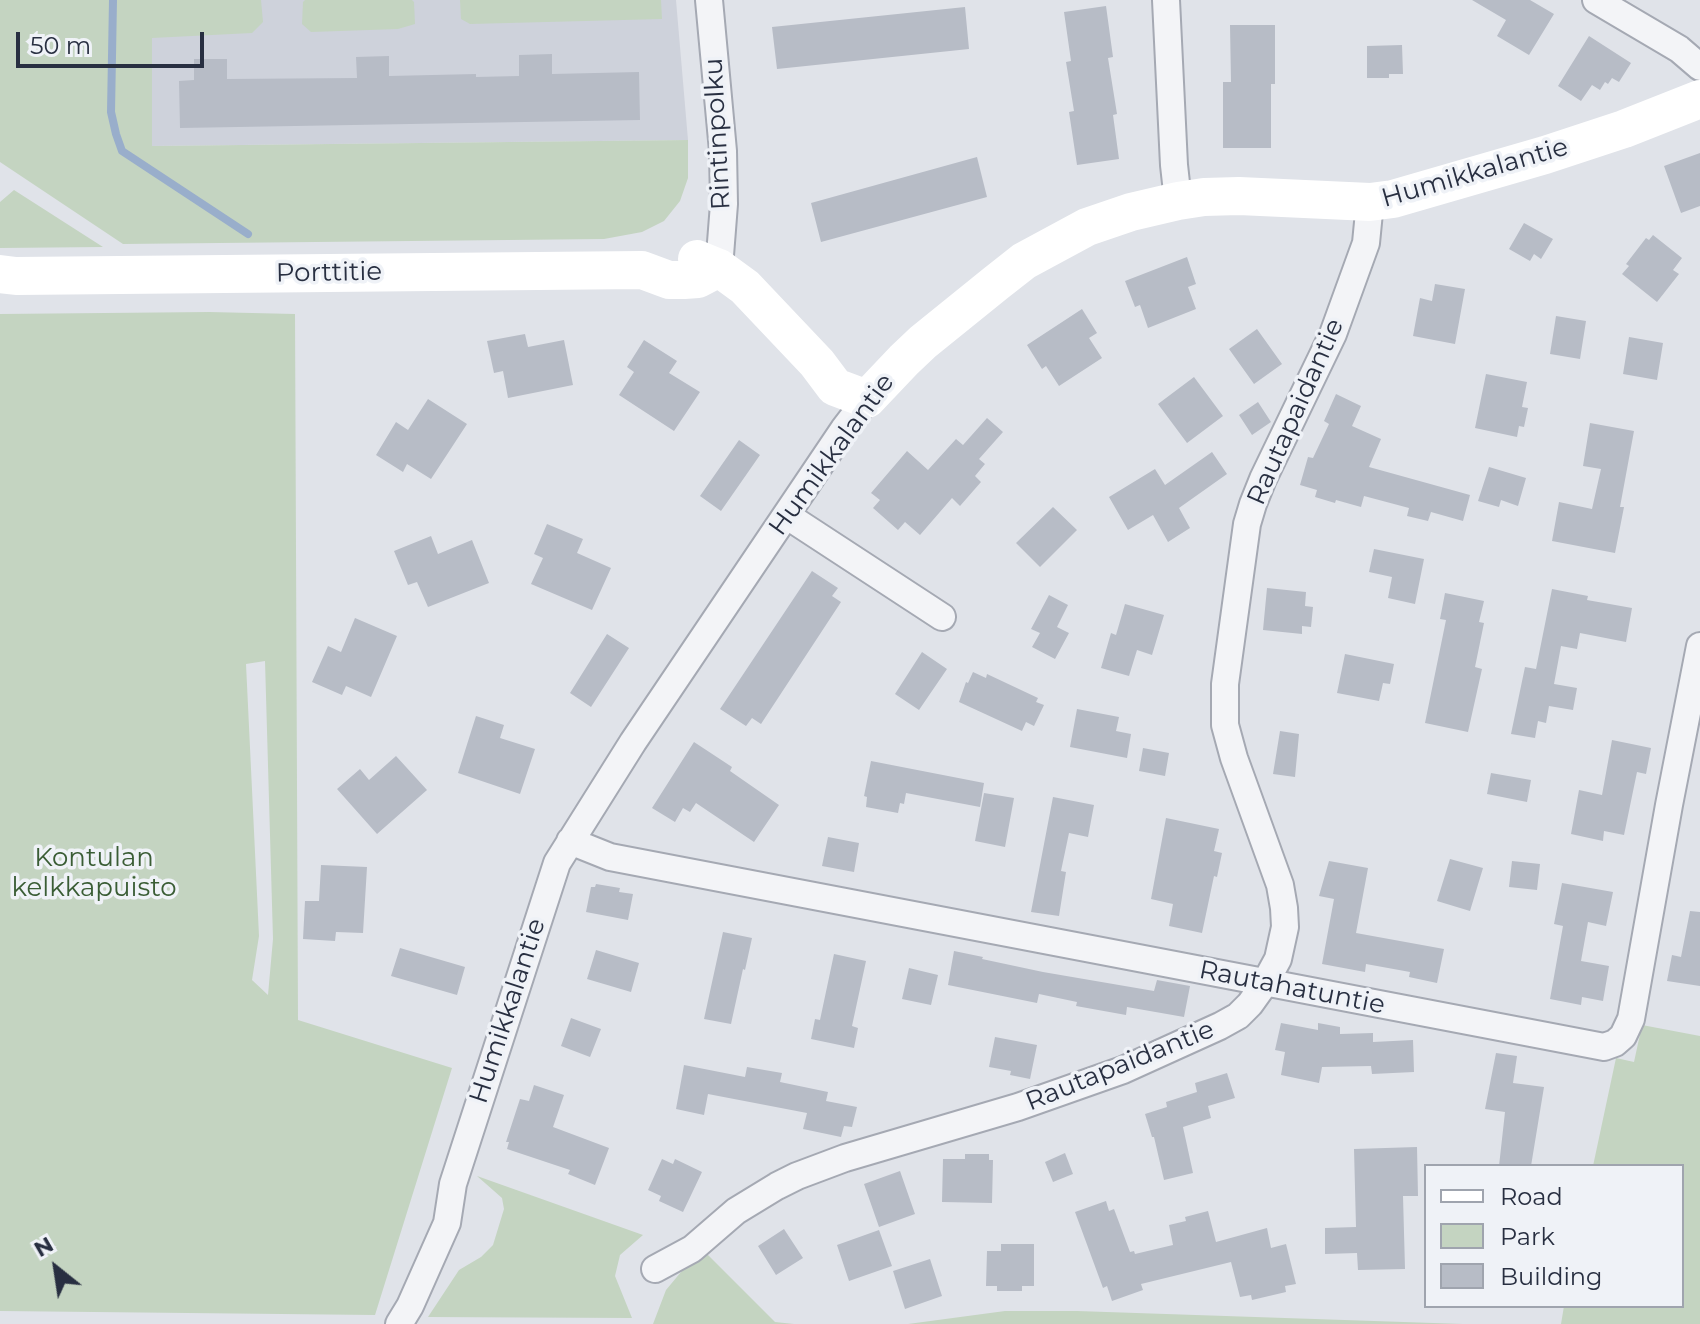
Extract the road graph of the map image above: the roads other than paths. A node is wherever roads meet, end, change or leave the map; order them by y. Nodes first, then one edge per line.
1 (709, 0) edge
2 (1166, 0) edge
3 (1596, 0) edge
4 (1700, 67) edge
5 (1700, 99) edge
6 (1178, 201) junction
7 (1370, 202) junction
8 (719, 268) junction
9 (5, 277) edge
10 (867, 399) junction
11 (786, 515) junction
12 (942, 617) dead end
13 (1700, 646) edge
14 (570, 841) junction
15 (1265, 983) junction
16 (655, 1269) dead end
17 (399, 1324) edge

1 - 8 street, Rintinpolku
2 - 6 street
3 - 4 street
5 - 7 street, Humikkalantie
6 - 7 street, Humikkalantie
6 - 10 street, Humikkalantie
7 - 15 street, Rautapaidantie
8 - 9 street, Porttitie
8 - 10 street, Porttitie
10 - 11 street, Humikkalantie
11 - 12 street
11 - 14 street, Humikkalantie
13 - 15 street, Rautahatuntie
14 - 15 street, Rautahatuntie
14 - 17 street, Humikkalantie
15 - 16 street, Rautapaidantie

